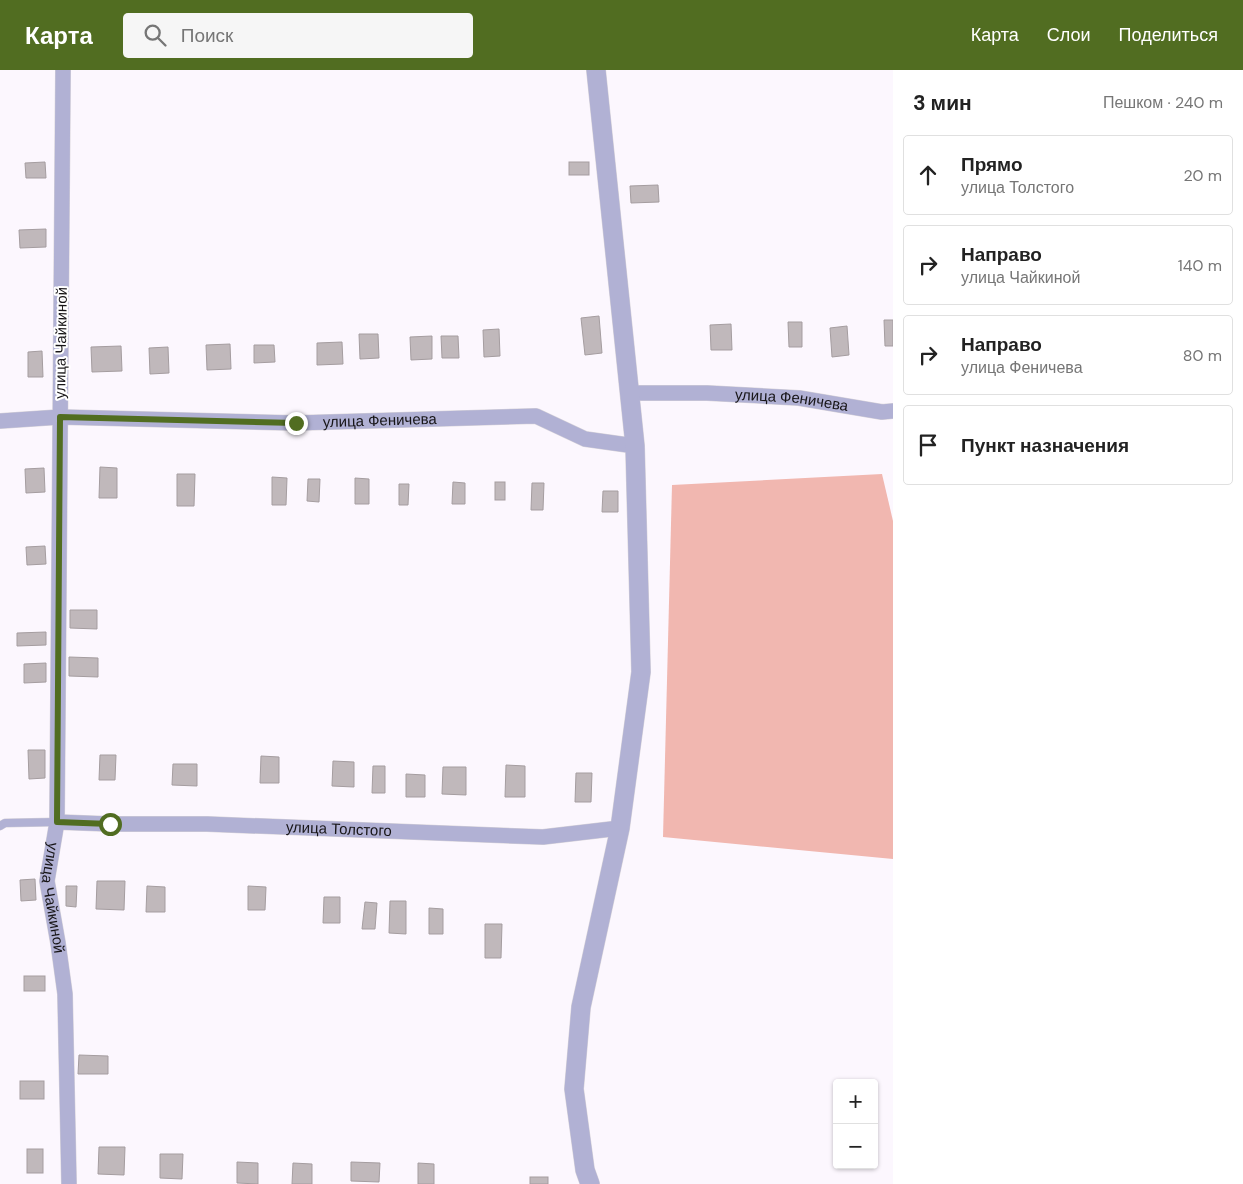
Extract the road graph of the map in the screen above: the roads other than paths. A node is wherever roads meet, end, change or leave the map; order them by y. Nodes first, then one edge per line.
1 (63, 70) edge
2 (596, 70) edge
3 (630, 393) junction
4 (893, 412) edge
5 (60, 417) junction
6 (0, 421) edge
7 (635, 446) junction
8 (57, 822) junction
9 (0, 826) edge
10 (620, 828) junction
11 (70, 1184) edge
12 (590, 1184) edge

1 - 5 street, улица Чайкиной
2 - 3 street
3 - 4 street, улица Феничева
3 - 7 street
5 - 6 street, улица Феничева
5 - 7 street, улица Феничева
5 - 8 street, улица Чайкиной
7 - 10 street
8 - 9 lane
8 - 10 street, улица Толстого
8 - 11 street, улица Чайкиной
10 - 12 street

